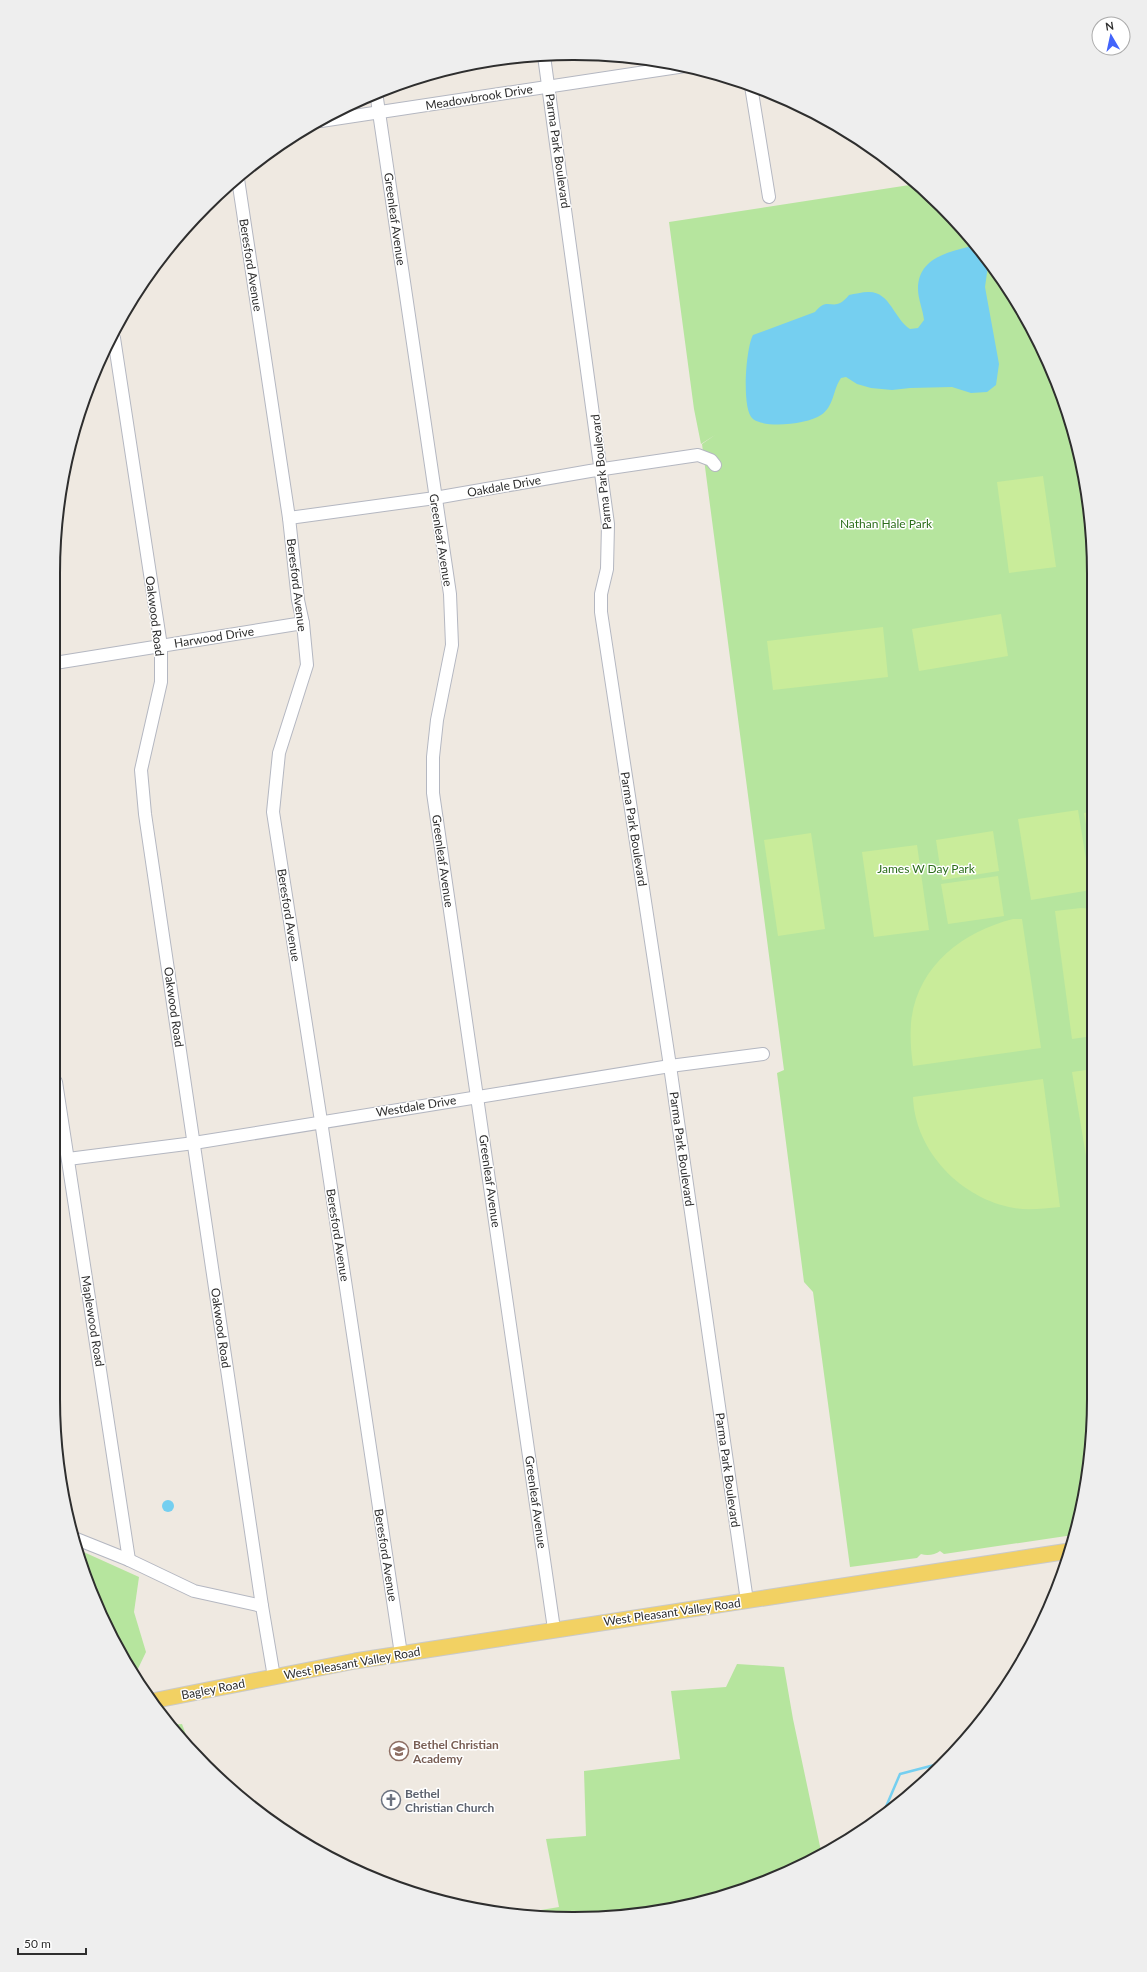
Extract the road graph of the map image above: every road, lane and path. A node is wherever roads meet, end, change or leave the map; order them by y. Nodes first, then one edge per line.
1 (545, 61) edge
2 (667, 69) edge
3 (548, 87) junction
4 (752, 92) edge
5 (377, 99) edge
6 (379, 112) junction
7 (336, 119) edge
8 (239, 184) edge
9 (769, 197) dead end
10 (115, 343) edge
11 (715, 465) dead end
12 (602, 469) junction
13 (435, 498) junction
14 (289, 518) junction
15 (303, 623) junction
16 (161, 646) junction
17 (60, 662) edge
18 (763, 1054) dead end
19 (670, 1066) junction
20 (478, 1096) junction
21 (60, 1108) edge
22 (322, 1121) junction
23 (194, 1143) junction
24 (68, 1159) junction
25 (80, 1540) edge
26 (1064, 1552) edge
27 (129, 1560) junction
28 (747, 1601) junction
29 (262, 1606) junction
30 (554, 1629) junction
31 (401, 1654) junction
32 (274, 1677) junction
33 (158, 1700) edge

1 - 3 street, Parma Park Boulevard
2 - 3 street, Meadowbrook Drive
3 - 6 street, Meadowbrook Drive
3 - 12 street, Parma Park Boulevard
4 - 9 street
5 - 6 street, Greenleaf Avenue
6 - 7 street, Meadowbrook Drive
6 - 13 street, Greenleaf Avenue
8 - 14 street, Beresford Avenue
10 - 16 street, Oakwood Road
11 - 12 street, Oakdale Drive
12 - 13 street, Oakdale Drive
12 - 19 street, Parma Park Boulevard
13 - 14 street, Oakdale Drive
13 - 20 street, Greenleaf Avenue
14 - 15 street, Beresford Avenue
15 - 16 street, Harwood Drive
15 - 22 street, Beresford Avenue
16 - 17 street, Harwood Drive
16 - 23 street, Oakwood Road
18 - 19 street, Westdale Drive
19 - 20 street, Westdale Drive
19 - 28 street, Parma Park Boulevard
20 - 22 street, Westdale Drive
20 - 30 street, Greenleaf Avenue
21 - 24 street, Maplewood Road
22 - 23 street, Westdale Drive
22 - 31 street, Beresford Avenue
23 - 24 street, Westdale Drive
23 - 29 street, Oakwood Road
24 - 27 street, Maplewood Road
25 - 27 street
26 - 28 main road, West Pleasant Valley Road
27 - 29 street
28 - 30 main road, West Pleasant Valley Road
29 - 32 street, Oakwood Road
30 - 31 main road, West Pleasant Valley Road
31 - 32 main road, West Pleasant Valley Road
32 - 33 main road, Bagley Road

